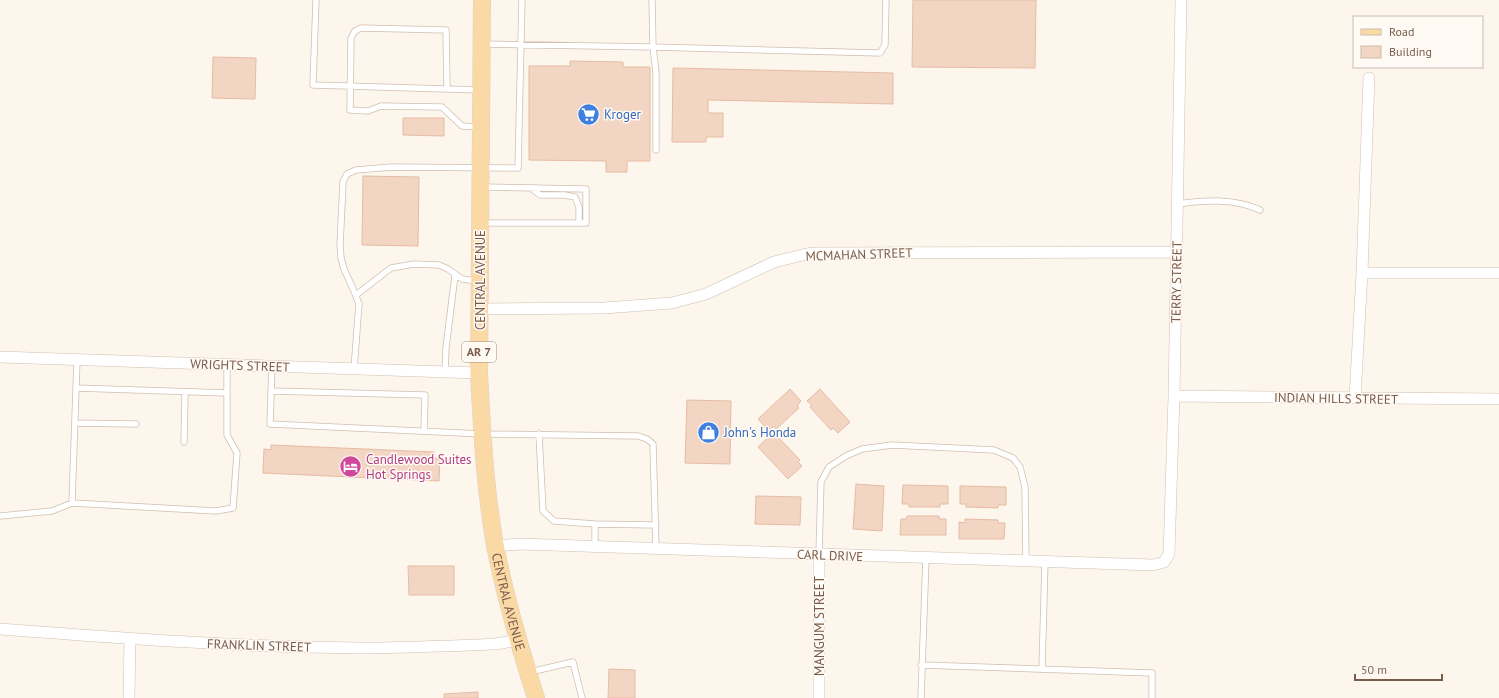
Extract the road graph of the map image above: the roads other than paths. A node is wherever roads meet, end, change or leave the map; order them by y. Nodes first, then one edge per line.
1 (316, 0) edge
2 (482, 0) edge
3 (522, 0) edge
4 (652, 0) edge
5 (886, 0) edge
6 (1181, 0) edge
7 (481, 44) junction
8 (521, 44) junction
9 (653, 47) junction
10 (1369, 78) dead end
11 (350, 86) junction
12 (447, 89) junction
13 (481, 90) junction
14 (481, 127) junction
15 (656, 150) dead end
16 (481, 167) junction
17 (480, 187) junction
18 (531, 188) junction
19 (1177, 204) junction
20 (1260, 210) dead end
21 (480, 223) junction
22 (579, 223) junction
23 (1176, 252) junction
24 (1362, 273) junction
25 (1499, 273) edge
26 (455, 275) junction
27 (480, 282) junction
28 (356, 295) junction
29 (480, 309) junction
30 (0, 357) edge
31 (77, 360) junction
32 (227, 365) junction
33 (272, 366) junction
34 (354, 369) junction
35 (445, 372) junction
36 (479, 373) junction
37 (76, 388) junction
38 (271, 391) junction
39 (185, 392) junction
40 (227, 393) junction
41 (1174, 396) junction
42 (1355, 398) junction
43 (1499, 399) edge
44 (75, 423) junction
45 (136, 424) dead end
46 (424, 431) junction
47 (483, 434) junction
48 (539, 434) junction
49 (184, 442) dead end
50 (72, 502) junction
51 (0, 516) edge
52 (595, 524) junction
53 (656, 525) junction
54 (495, 546) junction
55 (595, 547) junction
56 (656, 549) junction
57 (820, 554) junction
58 (926, 558) junction
59 (1026, 562) junction
60 (1045, 562) junction
61 (1164, 562) joint
62 (0, 629) edge
63 (130, 639) junction
64 (518, 640) junction
65 (921, 665) junction
66 (1042, 669) junction
67 (528, 672) junction
68 (129, 698) edge
69 (536, 698) edge
70 (582, 698) edge
71 (820, 698) edge
72 (921, 698) edge
73 (1152, 698) edge

1 - 11 lane
2 - 7 main road, CENTRAL AVENUE / AR 7
3 - 8 lane
4 - 9 lane
5 - 9 lane
6 - 19 street, TERRY STREET
7 - 8 lane
7 - 13 main road, CENTRAL AVENUE / AR 7
8 - 9 lane
8 - 16 lane
9 - 15 lane
10 - 24 street
11 - 12 lane
11 - 12 lane
11 - 14 lane
12 - 13 lane
13 - 14 main road, CENTRAL AVENUE / AR 7
14 - 16 main road, CENTRAL AVENUE / AR 7
16 - 17 main road, CENTRAL AVENUE / AR 7
16 - 28 lane
17 - 18 lane
17 - 21 main road, CENTRAL AVENUE / AR 7
18 - 22 lane
18 - 22 lane
19 - 20 lane
19 - 23 street, TERRY STREET
21 - 22 lane
21 - 27 main road, CENTRAL AVENUE / AR 7
23 - 29 street, MCMAHAN STREET
23 - 41 street, TERRY STREET
24 - 25 street
24 - 42 street
26 - 27 lane
26 - 28 lane
26 - 35 lane
27 - 29 main road, CENTRAL AVENUE / AR 7
28 - 34 lane
29 - 36 main road, CENTRAL AVENUE / AR 7
30 - 31 street, WRIGHTS STREET
31 - 32 street, WRIGHTS STREET
31 - 37 lane
32 - 33 street, WRIGHTS STREET
32 - 40 lane
33 - 34 street, WRIGHTS STREET
33 - 38 lane
34 - 35 street, WRIGHTS STREET
35 - 36 street, WRIGHTS STREET
36 - 47 main road, CENTRAL AVENUE / AR 7
37 - 39 lane
37 - 44 lane
38 - 46 lane
38 - 46 lane
39 - 40 lane
39 - 49 lane
40 - 50 lane
41 - 42 street, INDIAN HILLS STREET
41 - 61 street, TERRY STREET
42 - 43 street, INDIAN HILLS STREET
44 - 45 lane
44 - 50 lane
46 - 47 lane
47 - 48 lane
47 - 54 main road, CENTRAL AVENUE / AR 7
48 - 52 lane
48 - 53 lane
50 - 51 lane
52 - 53 lane
52 - 55 lane
53 - 56 lane
54 - 55 street, CARL DRIVE
54 - 64 main road, CENTRAL AVENUE / AR 7
55 - 56 street, CARL DRIVE
56 - 57 street, CARL DRIVE
57 - 58 street, CARL DRIVE
57 - 59 lane
57 - 71 street, MANGUM STREET
58 - 59 street, CARL DRIVE
58 - 65 lane
59 - 60 street, CARL DRIVE
60 - 61 street, CARL DRIVE
60 - 66 lane
62 - 63 street, FRANKLIN STREET
63 - 64 street, FRANKLIN STREET
63 - 68 street
64 - 67 main road, CENTRAL AVENUE / AR 7
65 - 66 lane
65 - 72 lane
66 - 73 lane
67 - 69 main road, CENTRAL AVENUE / AR 7
67 - 70 lane

